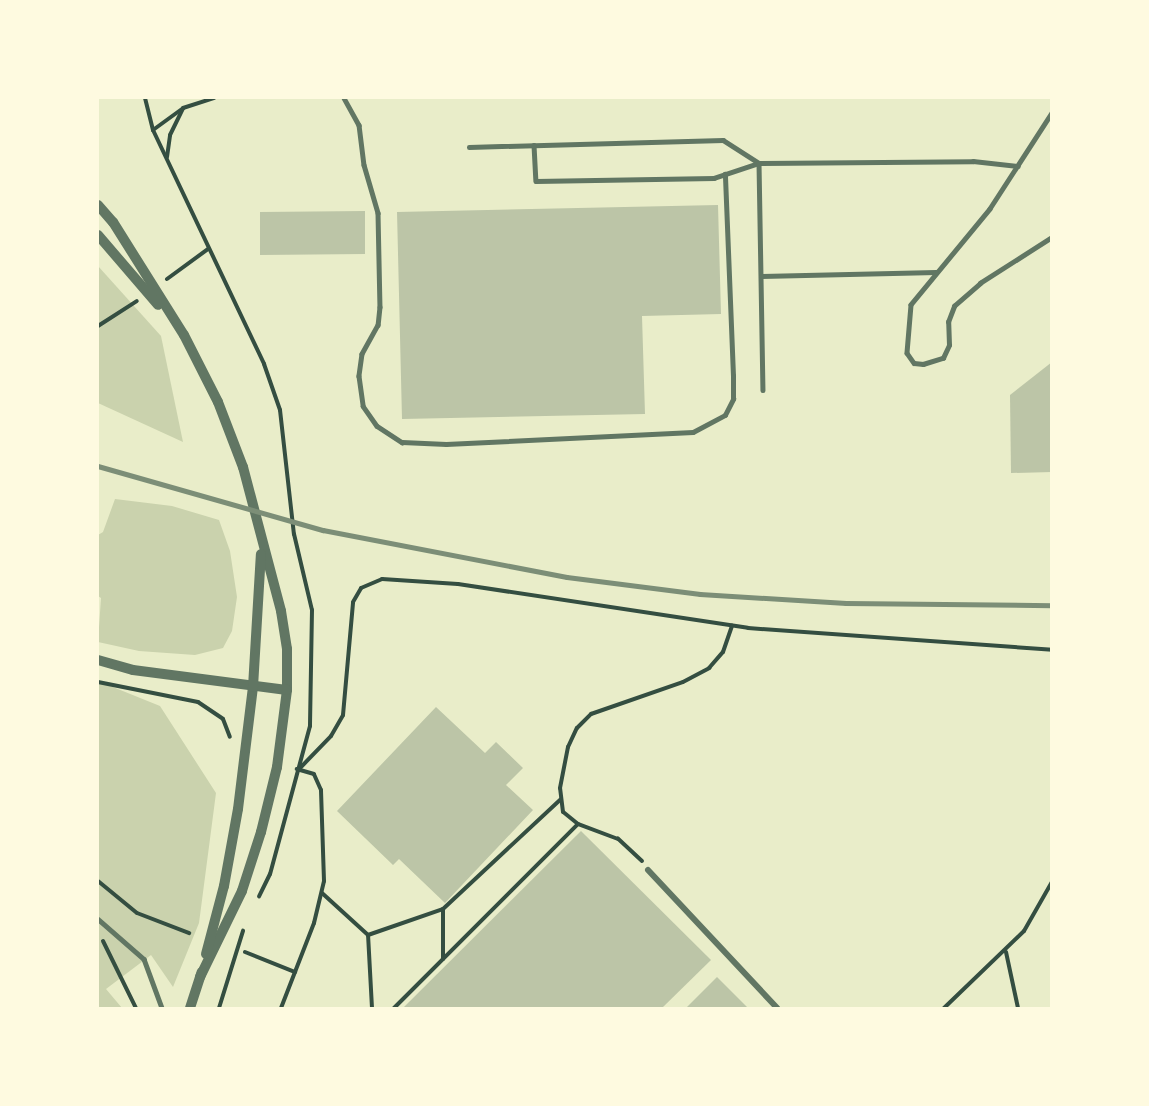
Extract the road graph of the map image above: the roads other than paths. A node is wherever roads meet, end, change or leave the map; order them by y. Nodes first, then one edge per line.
1 (345, 98) edge
2 (1052, 112) edge
3 (534, 145) junction
4 (469, 147) dead end
5 (759, 163) junction
6 (1018, 166) junction
7 (725, 174) junction
8 (98, 205) edge
9 (98, 235) edge
10 (1052, 237) edge
11 (936, 272) junction
12 (761, 276) junction
13 (184, 335) junction
14 (763, 390) dead end
15 (261, 545) junction
16 (98, 660) edge
17 (253, 687) junction
18 (287, 690) junction
19 (648, 870) road end
20 (98, 919) edge
21 (200, 977) junction
22 (162, 1008) edge
23 (190, 1008) edge
24 (777, 1008) edge

1 - 7 lane
2 - 6 lane
3 - 4 lane
3 - 5 lane
3 - 7 lane
5 - 6 lane
5 - 7 lane
5 - 12 lane
6 - 11 lane
8 - 13 street
9 - 13 street
10 - 11 lane
11 - 12 lane
12 - 14 lane
13 - 15 street
15 - 17 street
15 - 18 street
16 - 17 street
17 - 18 street
17 - 21 street
18 - 21 street
19 - 24 street
20 - 22 lane
21 - 23 street

